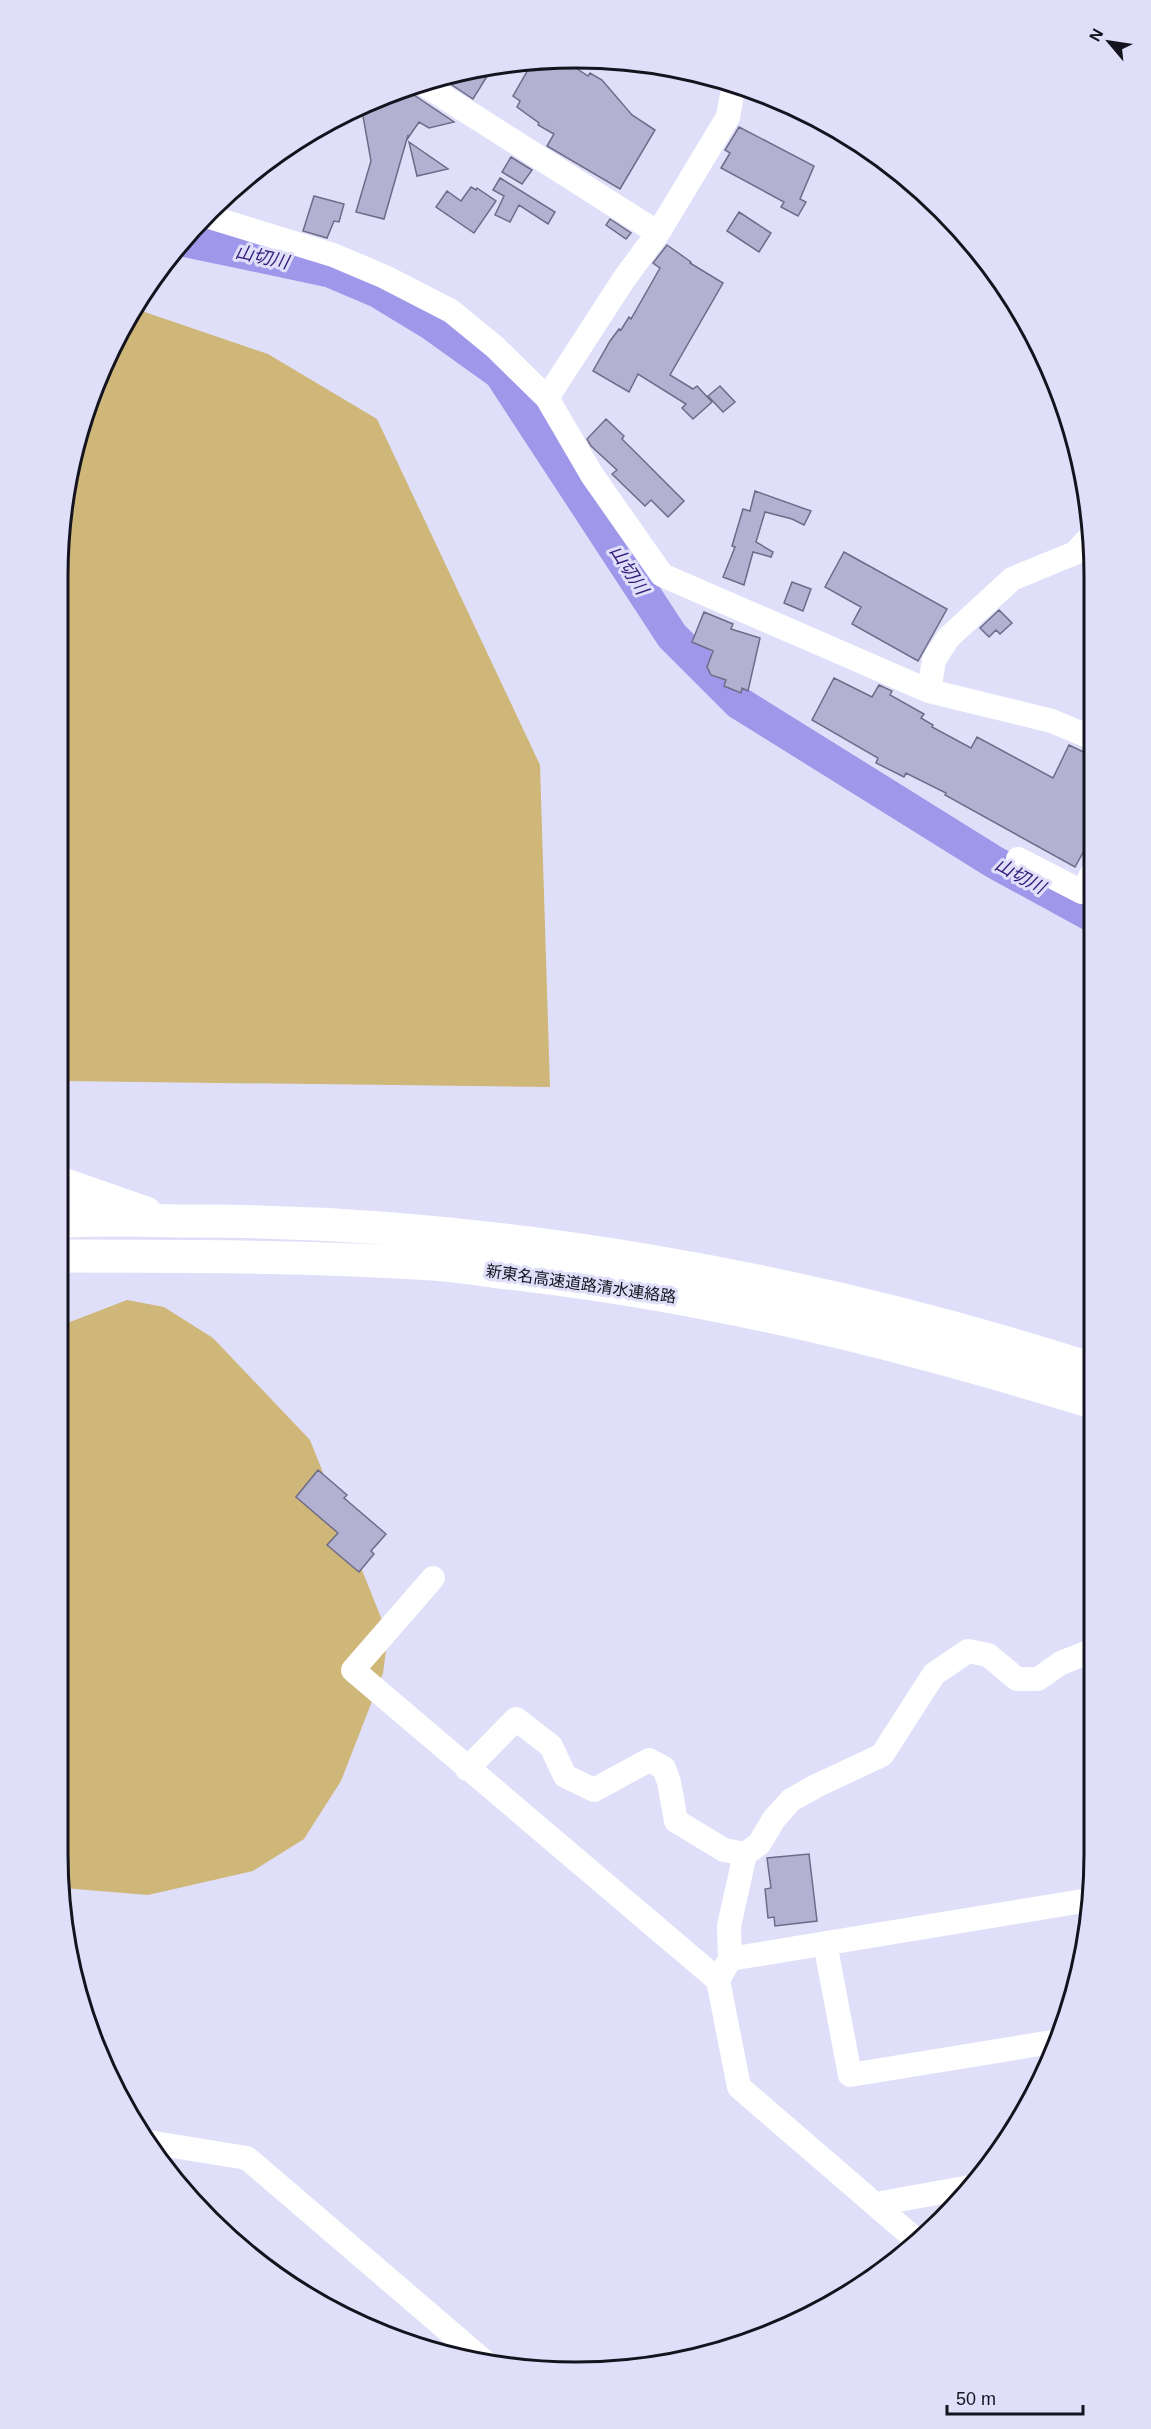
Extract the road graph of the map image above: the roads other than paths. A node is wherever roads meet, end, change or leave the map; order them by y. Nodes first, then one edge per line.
1 (431, 89) edge
2 (733, 92) edge
3 (214, 218) edge
4 (658, 233) junction
5 (547, 398) junction
6 (1082, 545) edge
7 (929, 691) junction
8 (1084, 734) edge
9 (1018, 859) dead end
10 (1084, 888) edge
11 (68, 1186) edge
12 (178, 1221) junction
13 (68, 1222) edge
14 (68, 1256) edge
15 (241, 1256) junction
16 (68, 1267) edge
17 (851, 1318) junction
18 (1084, 1366) edge
19 (1084, 1400) edge
20 (433, 1578) dead end
21 (1084, 1654) edge
22 (467, 1769) junction
23 (745, 1854) junction
24 (1081, 1901) edge
25 (825, 1943) junction
26 (730, 1959) junction
27 (718, 1980) junction
28 (1047, 2043) edge
29 (158, 2144) edge
30 (956, 2190) edge
31 (876, 2204) junction
32 (910, 2235) edge
33 (472, 2351) edge

1 - 4 street
2 - 4 street
3 - 5 street
4 - 5 street
5 - 7 street
6 - 7 street
7 - 8 street
9 - 10 street
11 - 12 highway
12 - 13 highway, 新東名高速道路清水連絡路
12 - 17 highway, 新東名高速道路清水連絡路
14 - 15 highway, 新東名高速道路清水連絡路
15 - 16 highway
15 - 17 highway, 新東名高速道路清水連絡路
17 - 18 highway, 新東名高速道路清水連絡路
17 - 19 highway, 新東名高速道路清水連絡路
20 - 22 street
21 - 23 street
22 - 23 street
22 - 27 street
23 - 26 street
24 - 25 street
25 - 26 street
25 - 28 street
26 - 27 street
27 - 31 street
29 - 33 street
30 - 31 street
31 - 32 street

